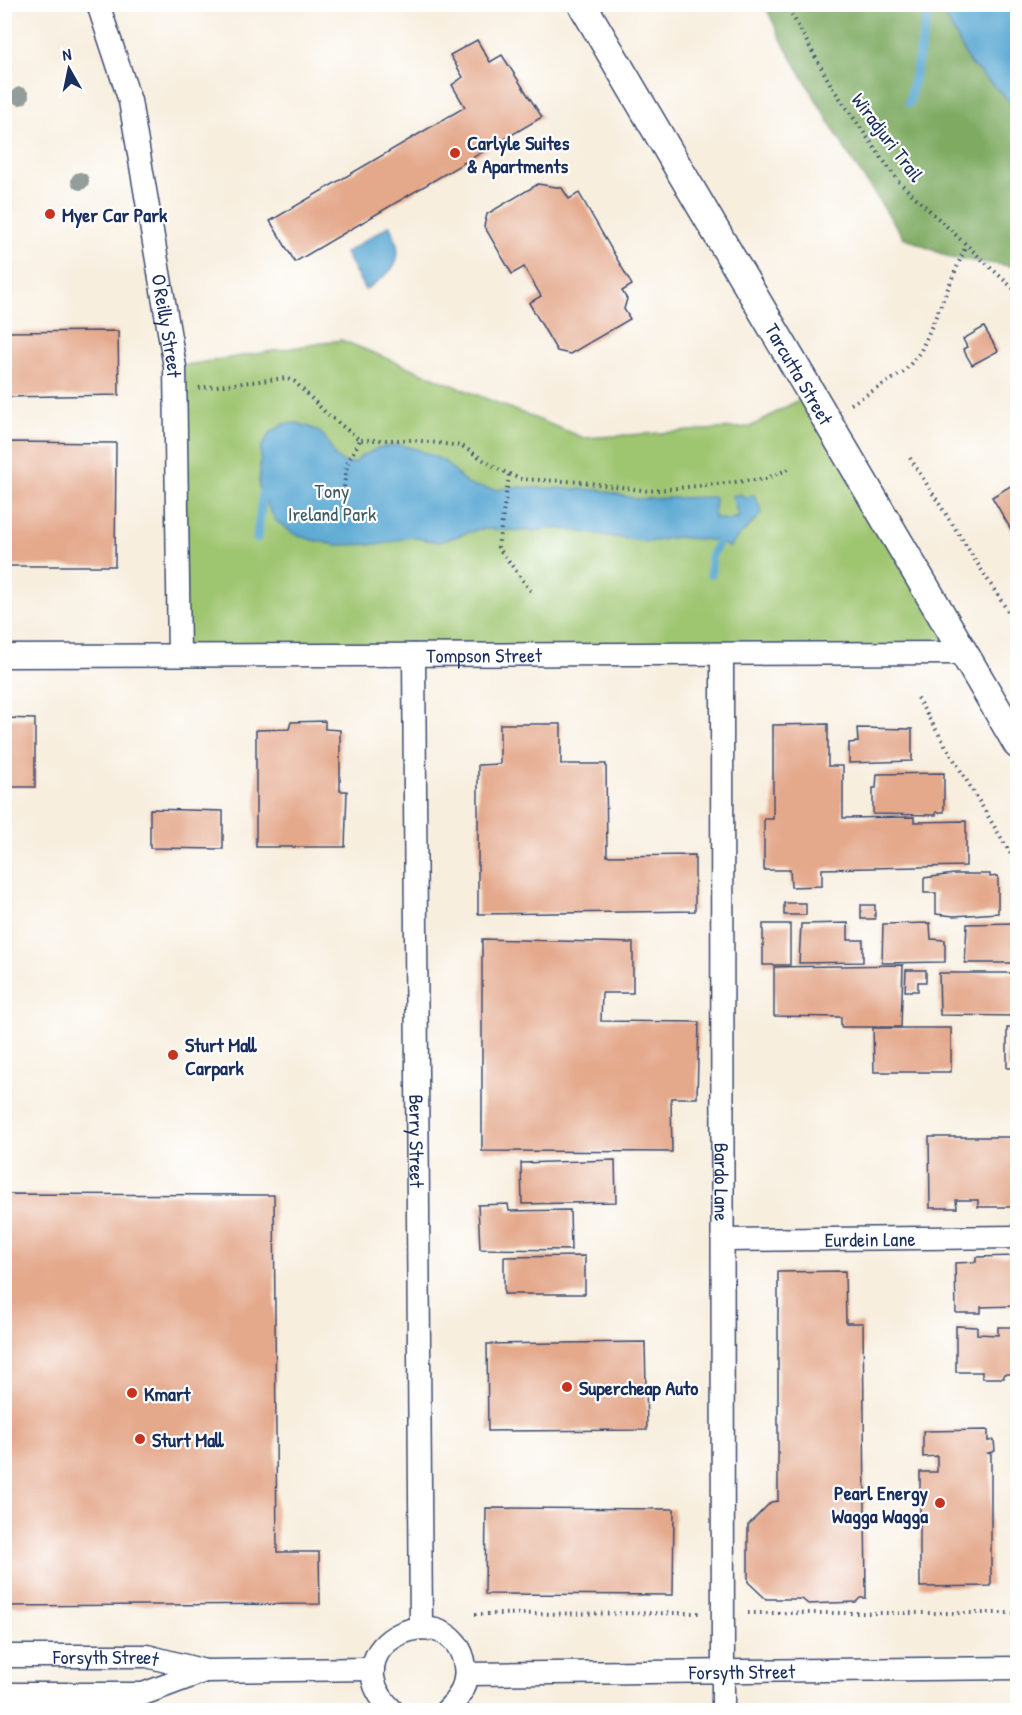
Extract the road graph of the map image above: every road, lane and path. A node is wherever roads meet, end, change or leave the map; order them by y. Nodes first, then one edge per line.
1 (98, 4) edge
2 (582, 4) edge
3 (786, 4) edge
4 (966, 246) junction
5 (1017, 293) edge
6 (176, 391) junction
7 (872, 392) dead end
8 (360, 440) junction
9 (910, 458) dead end
10 (789, 469) dead end
11 (509, 475) junction
12 (344, 487) dead end
13 (533, 594) dead end
14 (1017, 627) edge
15 (964, 653) junction
16 (722, 654) junction
17 (179, 655) junction
18 (414, 655) junction
19 (4, 656) edge
20 (917, 698) dead end
21 (1017, 745) edge
22 (1017, 866) edge
23 (1017, 1237) edge
24 (723, 1240) junction
25 (421, 1628) junction
26 (4, 1656) edge
27 (1017, 1668) edge
28 (374, 1669) junction
29 (723, 1670) junction
30 (205, 1671) junction
31 (466, 1674) junction
32 (4, 1694) edge
33 (393, 1710) edge
34 (447, 1710) edge
35 (723, 1710) edge

1 - 6 street, O'Reilly Street
2 - 15 street, Tarcutta Street
3 - 4 path, Wiradjuri Trail
4 - 5 path, Wiradjuri Trail
4 - 7 path
6 - 8 path
6 - 17 street, O'Reilly Street
8 - 11 path
8 - 12 path
9 - 14 path
10 - 11 path
11 - 13 path
15 - 16 street, Tompson Street
15 - 21 street, Tarcutta Street
16 - 18 street, Tompson Street
16 - 24 street, Bardo Lane
17 - 18 street, Tompson Street
17 - 19 street, Tompson Street
18 - 25 street, Berry Street
20 - 22 path
23 - 24 street, Eurdein Lane
24 - 29 street, Bardo Lane
25 - 28 street
25 - 31 street
26 - 30 street, Forsyth Street
27 - 29 street, Forsyth Street
28 - 30 street, Forsyth Street
28 - 33 street
29 - 31 street, Forsyth Street
29 - 35 street, Bardo Lane
30 - 32 street, Forsyth Street
31 - 34 street

